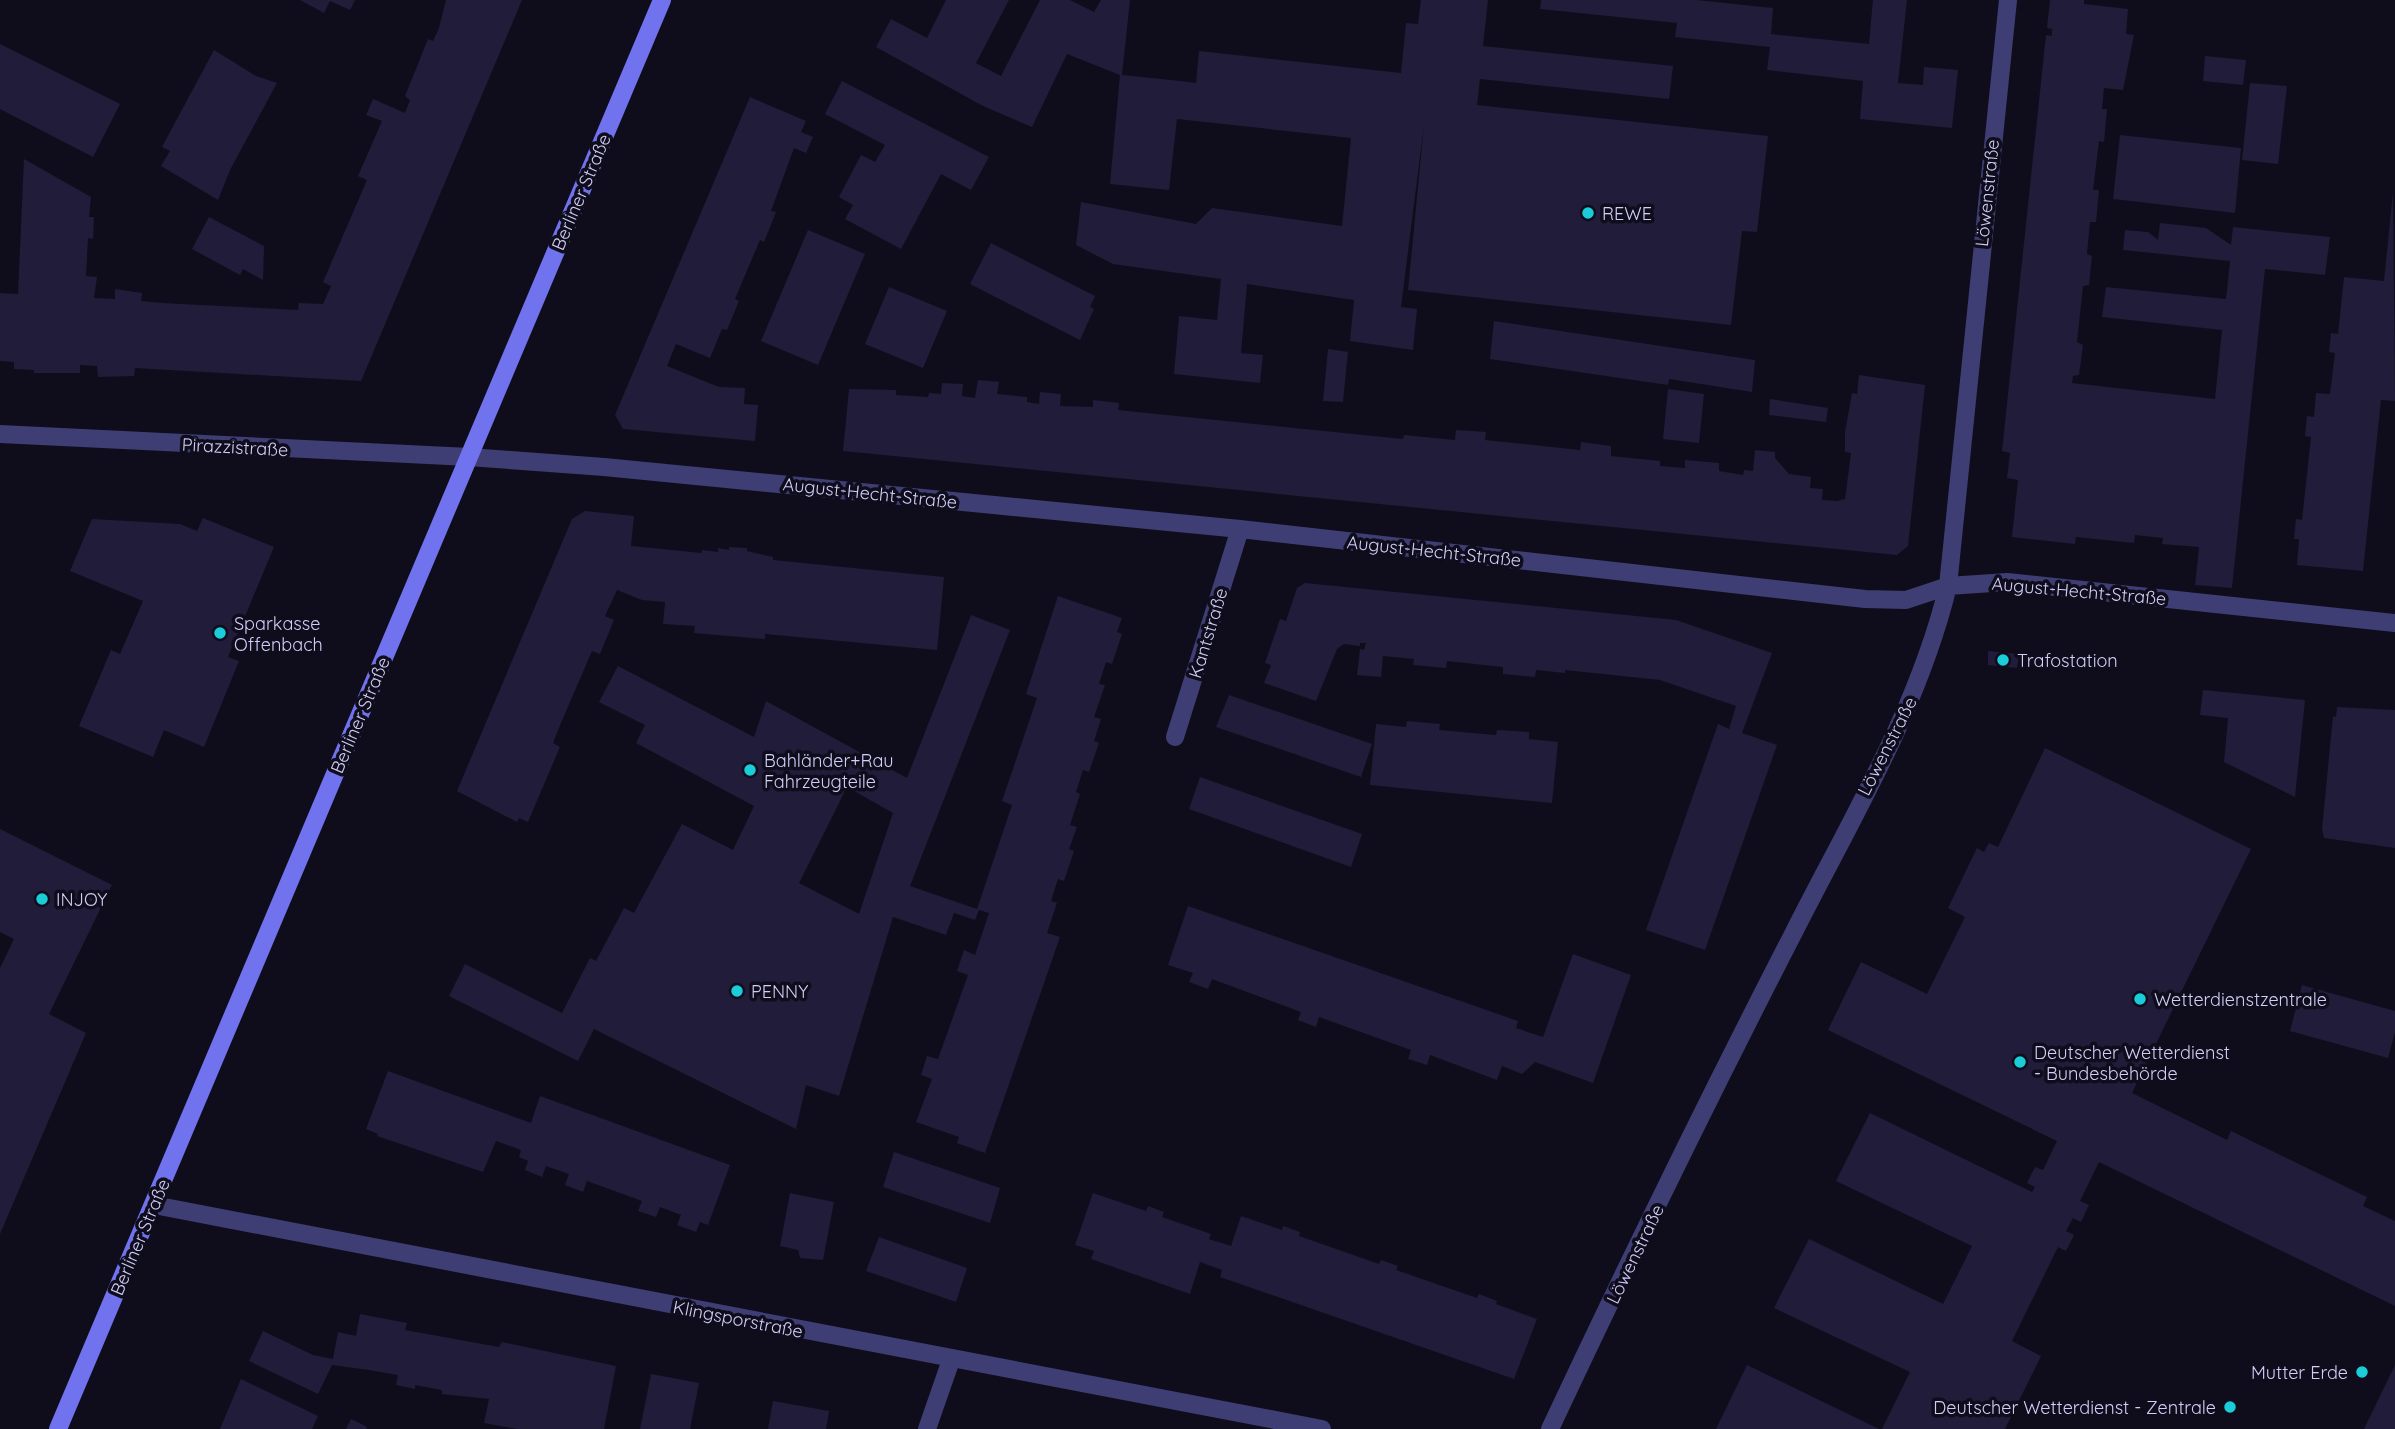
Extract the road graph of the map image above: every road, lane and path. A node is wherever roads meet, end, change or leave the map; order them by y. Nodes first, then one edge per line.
1 (662, 0) edge
2 (2008, 0) edge
3 (0, 434) edge
4 (469, 457) junction
5 (1240, 529) junction
6 (1948, 586) junction
7 (2395, 623) edge
8 (1175, 737) dead end
9 (154, 1205) junction
10 (951, 1360) junction
11 (58, 1429) edge
12 (927, 1429) edge
13 (1322, 1429) edge
14 (1550, 1429) edge

1 - 4 main road, Berliner Straße
2 - 6 street, Löwenstraße
3 - 4 street, Pirazzistraße
4 - 5 street, August-Hecht-Straße
4 - 9 main road, Berliner Straße
5 - 6 street, August-Hecht-Straße
5 - 8 street, Kantstraße
6 - 7 street, August-Hecht-Straße
6 - 14 street, Löwenstraße
9 - 10 street, Klingsporstraße
9 - 11 main road, Berliner Straße
10 - 12 street
10 - 13 street, Klingsporstraße

